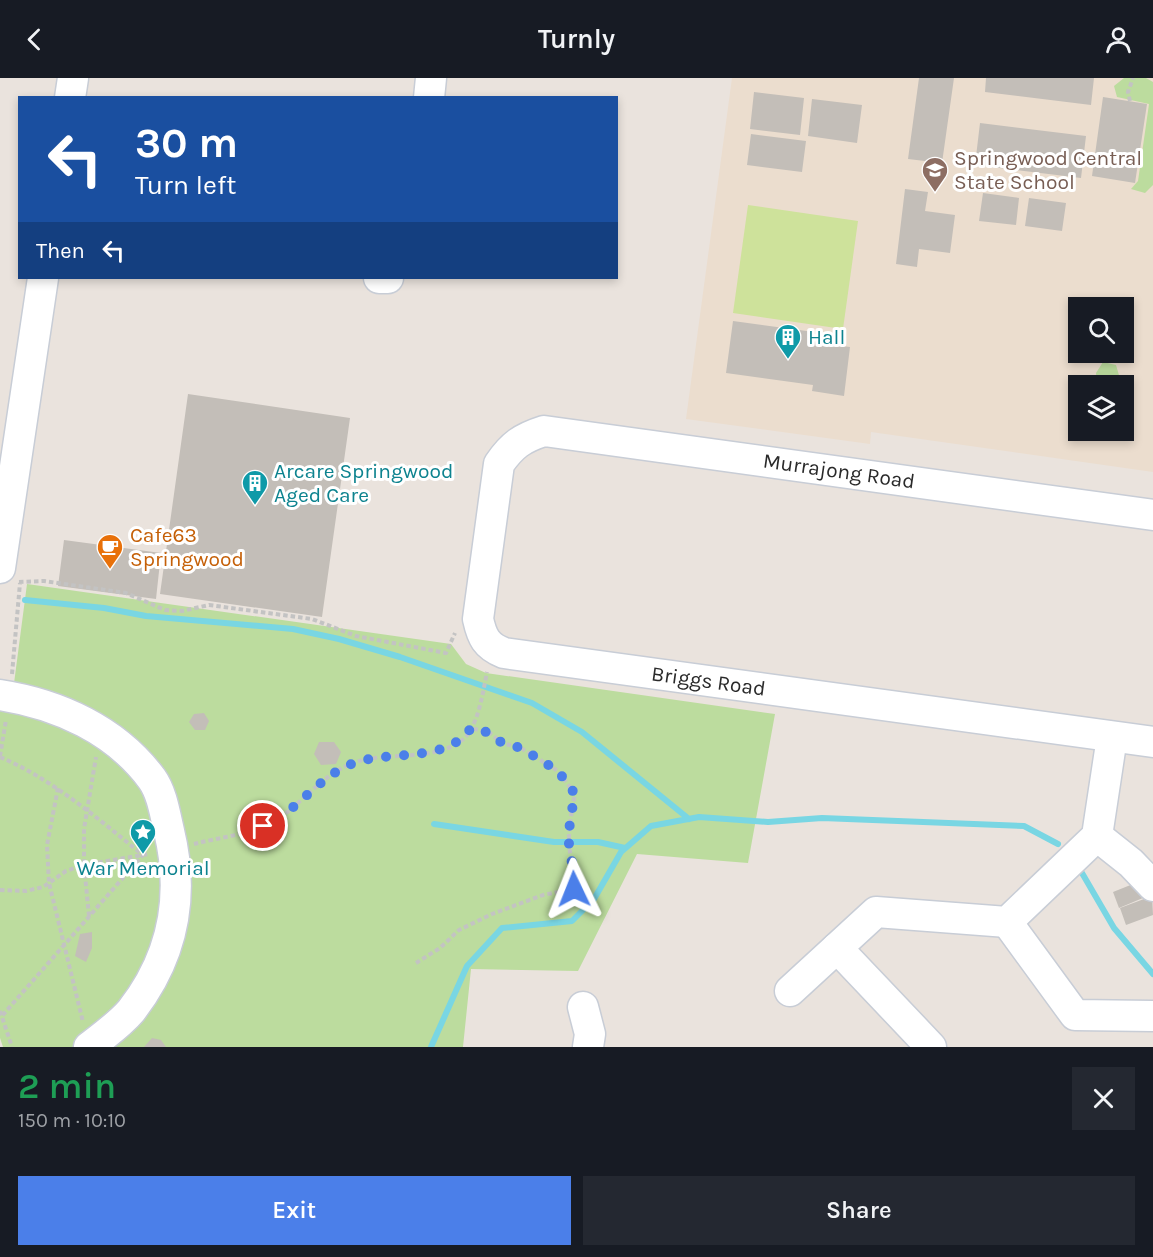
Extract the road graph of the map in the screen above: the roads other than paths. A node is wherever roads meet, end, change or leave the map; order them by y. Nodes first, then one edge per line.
1 (73, 78) edge
2 (431, 78) edge
3 (70, 96) edge
4 (429, 96) edge
5 (43, 279) edge
6 (525, 437) joint
7 (1153, 515) edge
8 (3, 535) edge
9 (10, 575) edge
10 (0, 695) edge
11 (1112, 737) junction
12 (1153, 742) edge
13 (1097, 836) junction
14 (1153, 886) edge
15 (1006, 922) junction
16 (837, 948) junction
17 (790, 991) dead end
18 (583, 1007) dead end
19 (1153, 1016) edge
20 (89, 1047) edge
21 (588, 1047) edge
22 (931, 1047) edge

1 - 3 street
2 - 4 street
5 - 8 street
6 - 7 street, Murrajong Road
6 - 11 street, Briggs Road
8 - 9 street
10 - 20 street
11 - 12 street, Briggs Road
11 - 13 street
13 - 14 street
13 - 15 street
15 - 16 street
15 - 19 street
16 - 17 street
16 - 22 street
18 - 21 street

